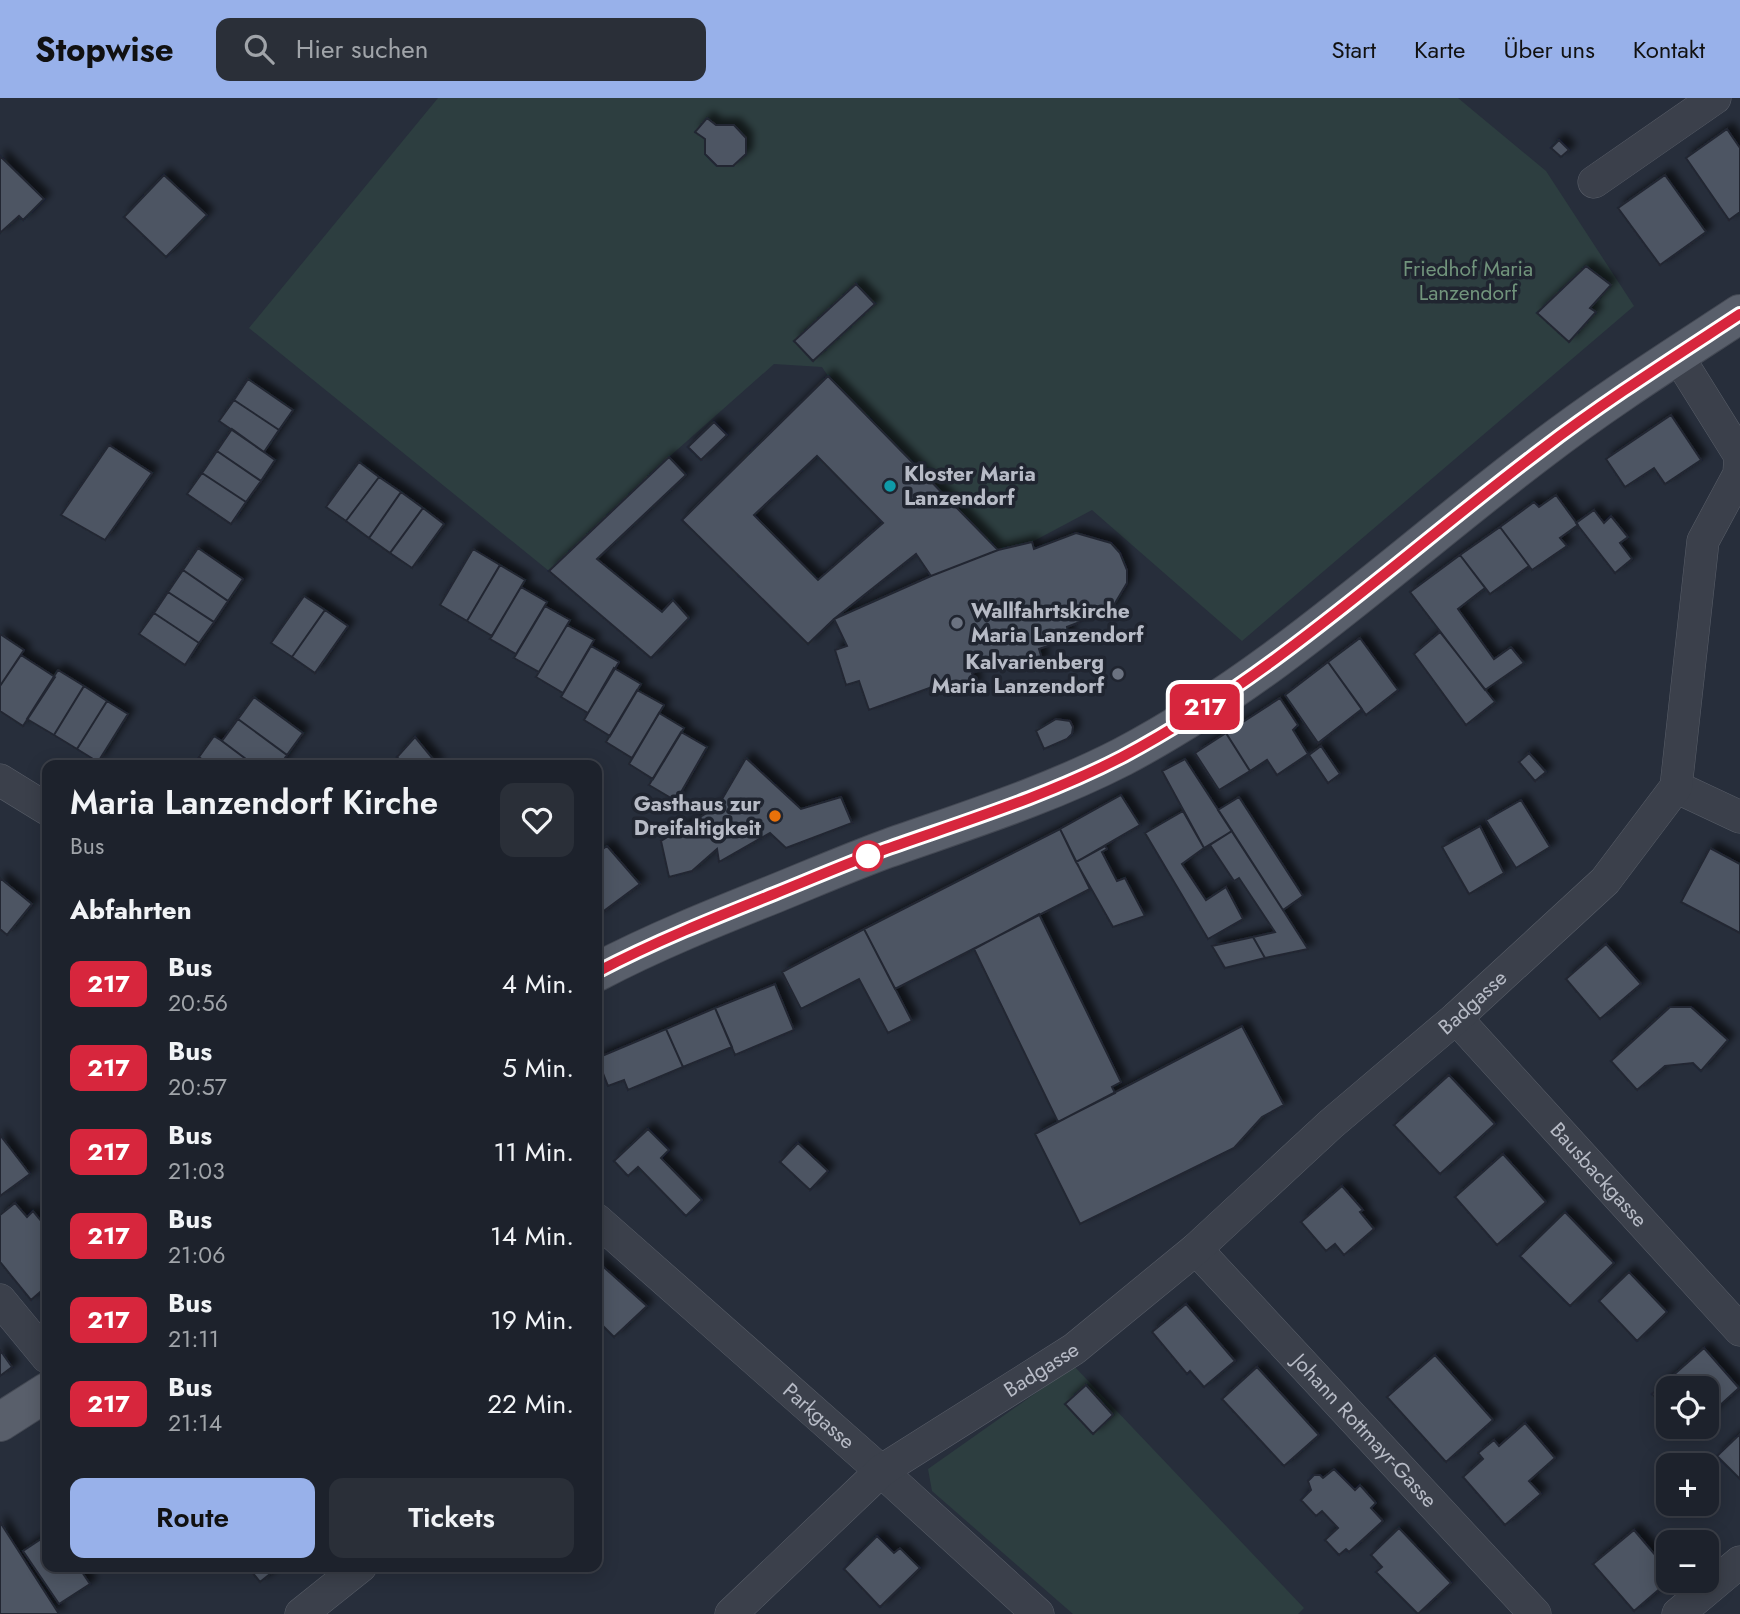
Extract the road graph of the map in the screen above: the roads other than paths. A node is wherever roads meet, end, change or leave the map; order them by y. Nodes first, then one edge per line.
1 (1715, 98) edge
2 (1594, 182) dead end
3 (1740, 314) edge
4 (1677, 355) junction
5 (0, 780) edge
6 (1676, 787) junction
7 (42, 806) edge
8 (1740, 817) edge
9 (602, 969) edge
10 (1456, 1018) junction
11 (602, 1224) edge
12 (1196, 1249) junction
13 (0, 1300) edge
14 (1740, 1330) edge
15 (42, 1351) edge
16 (42, 1395) edge
17 (0, 1422) edge
18 (881, 1471) junction
19 (1740, 1562) edge
20 (354, 1572) edge
21 (301, 1614) edge
22 (732, 1614) edge
23 (1038, 1614) edge
24 (1535, 1614) edge
25 (1678, 1614) edge

1 - 2 street
3 - 4 main road
4 - 6 street
4 - 9 main road
5 - 7 street
6 - 8 street
6 - 10 street, Badgasse
10 - 12 street, Badgasse
10 - 14 street, Bausbackgasse
11 - 18 street, Parkgasse
12 - 18 street, Badgasse
12 - 24 street, Johann Rottmayr-Gasse
13 - 15 street
16 - 17 main road
18 - 22 street, Badgasse
18 - 23 street, Parkgasse
19 - 25 street
20 - 21 street

